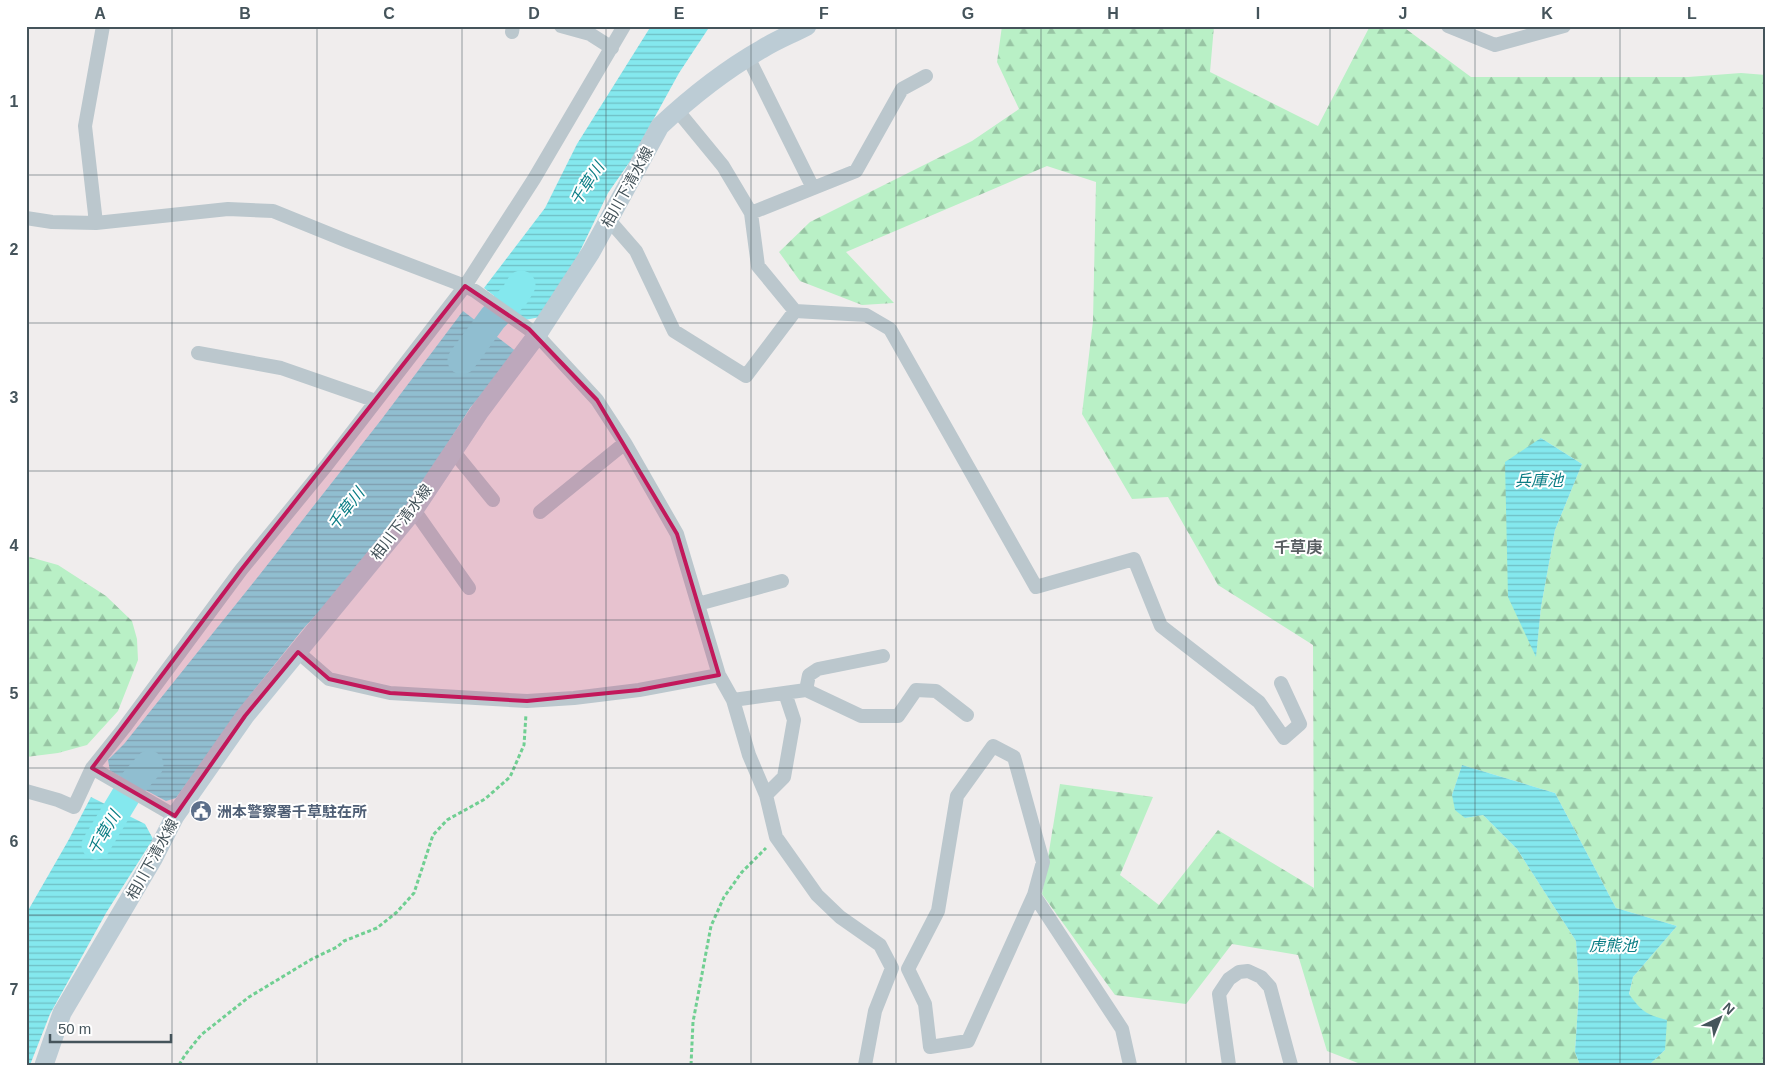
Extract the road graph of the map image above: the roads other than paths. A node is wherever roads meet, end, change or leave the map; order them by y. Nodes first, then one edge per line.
1 (103, 26) edge
2 (561, 26) edge
3 (624, 26) edge
4 (807, 26) edge
5 (1448, 26) edge
6 (1564, 26) edge
7 (612, 48) junction
8 (748, 57) junction
9 (926, 76) dead end
10 (677, 110) junction
11 (813, 188) junction
12 (751, 213) junction
13 (26, 218) edge
14 (609, 220) junction
15 (96, 223) junction
16 (470, 288) junction
17 (795, 310) junction
18 (533, 332) junction
19 (198, 353) dead end
20 (376, 402) junction
21 (625, 443) junction
22 (453, 451) junction
23 (493, 500) dead end
24 (414, 510) junction
25 (540, 512) dead end
26 (782, 581) dead end
27 (469, 588) dead end
28 (698, 604) junction
29 (298, 652) junction
30 (882, 656) dead end
31 (719, 676) junction
32 (1282, 683) dead end
33 (806, 690) junction
34 (785, 693) junction
35 (733, 700) junction
36 (967, 716) dead end
37 (92, 768) junction
38 (26, 791) edge
39 (766, 795) junction
40 (176, 816) junction
41 (1034, 895) junction
42 (892, 968) junction
43 (908, 969) junction
44 (44, 1065) edge
45 (865, 1065) edge
46 (1130, 1065) edge
47 (1229, 1065) edge
48 (1291, 1065) edge

1 - 15 street
2 - 7 street
3 - 7 street
4 - 8 main road, 相川下清水線
5 - 6 street
7 - 16 street
8 - 10 main road, 相川下清水線
8 - 11 street
9 - 11 street
10 - 12 street
10 - 14 main road, 相川下清水線
11 - 12 street
12 - 17 street
13 - 15 street
14 - 17 street
14 - 18 main road, 相川下清水線
15 - 16 street
16 - 18 street
16 - 20 street
17 - 32 street
18 - 21 street
18 - 22 main road, 相川下清水線
19 - 20 street
20 - 37 street
21 - 25 street
21 - 28 street
22 - 23 street
22 - 24 main road, 相川下清水線
24 - 27 street
24 - 29 main road, 相川下清水線
26 - 28 street
28 - 31 street
29 - 31 street
29 - 40 main road, 相川下清水線
30 - 33 street
31 - 35 street
33 - 34 street
33 - 36 street
34 - 35 street
34 - 39 street
35 - 39 street
37 - 38 street
37 - 40 street
39 - 42 street
40 - 44 main road, 相川下清水線
41 - 43 street
41 - 43 street
41 - 46 street
42 - 43 street
42 - 45 street
47 - 48 street

